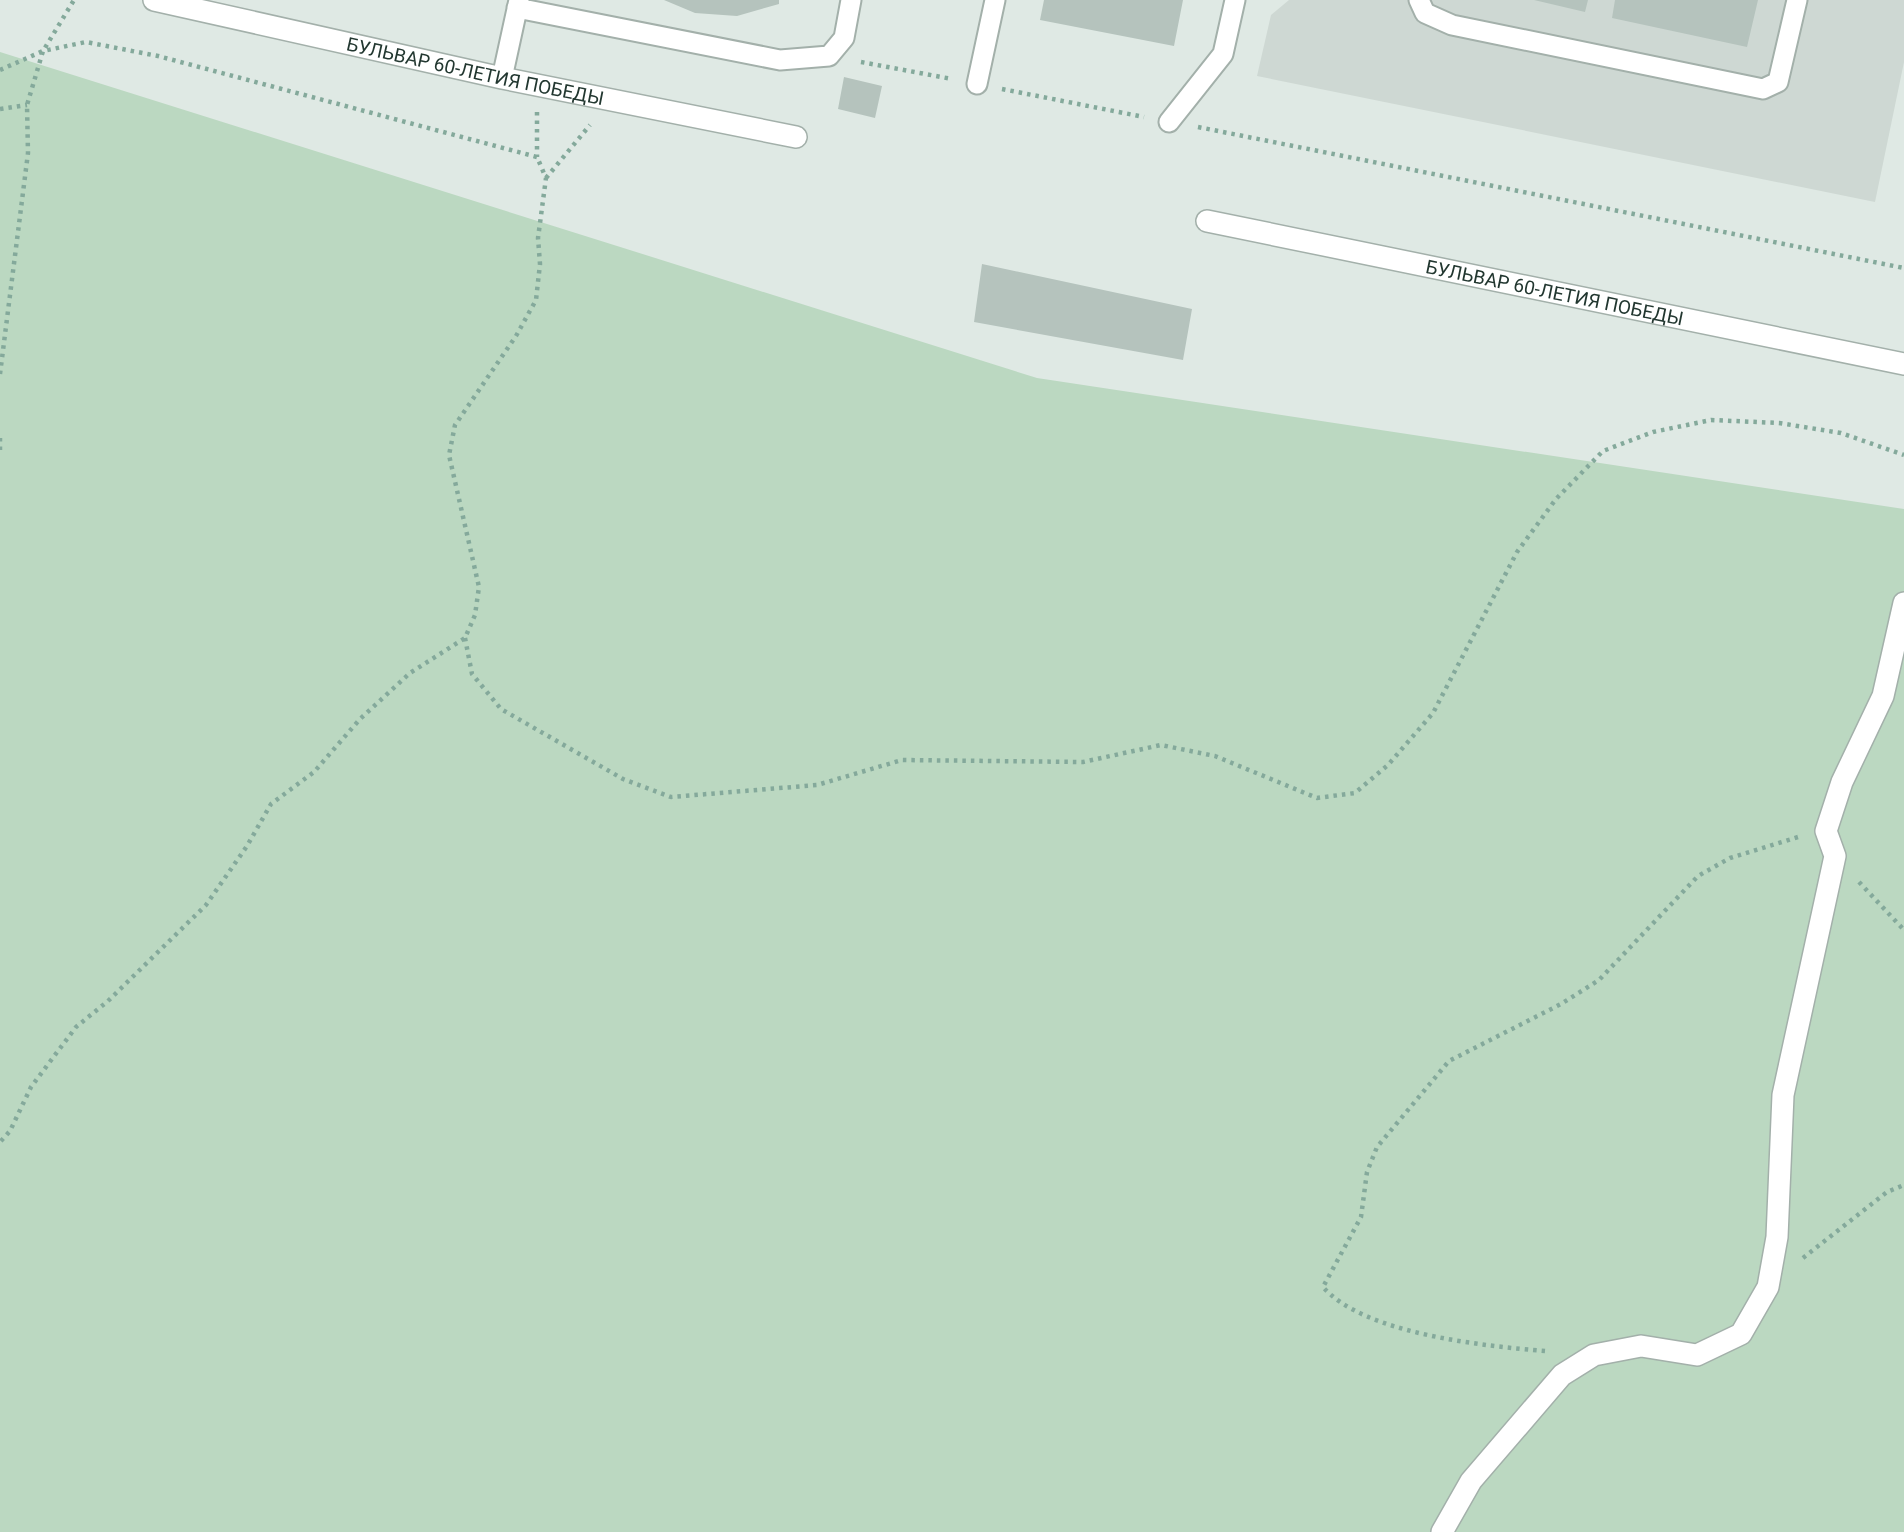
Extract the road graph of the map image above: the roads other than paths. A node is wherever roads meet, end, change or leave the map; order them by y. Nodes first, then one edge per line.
1 (154, 0) edge
2 (851, 0) edge
3 (995, 0) edge
4 (1235, 0) edge
5 (1419, 0) edge
6 (1797, 0) edge
7 (518, 4) edge
8 (502, 78) junction
9 (977, 84) road end
10 (1169, 122) road end
11 (796, 137) dead end
12 (1207, 221) dead end
13 (1904, 364) edge
14 (1904, 603) edge
15 (1442, 1532) edge

1 - 8 street, БУЛЬВАР 60-ЛЕТИЯ ПОБЕДЫ
2 - 7 lane
3 - 9 lane
4 - 10 lane
5 - 6 lane
7 - 8 lane
8 - 11 street, БУЛЬВАР 60-ЛЕТИЯ ПОБЕДЫ
12 - 13 street, БУЛЬВАР 60-ЛЕТИЯ ПОБЕДЫ
14 - 15 street

